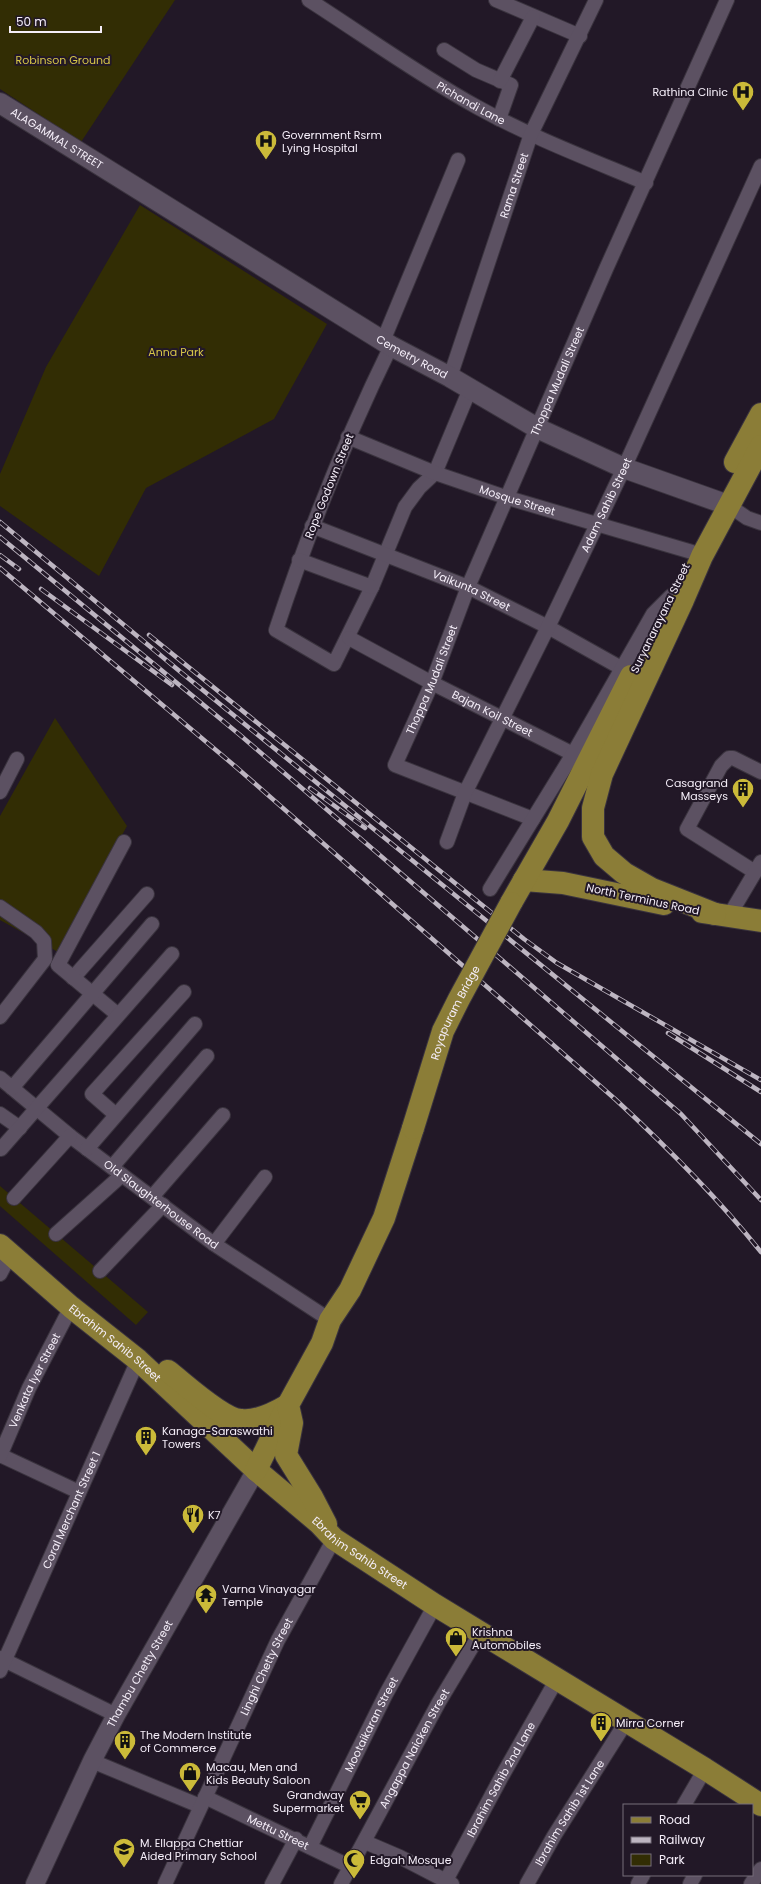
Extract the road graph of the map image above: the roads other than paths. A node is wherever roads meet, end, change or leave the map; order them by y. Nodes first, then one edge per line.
1 (309, 0) edge
2 (496, 0) edge
3 (596, 0) edge
4 (727, 0) edge
5 (533, 16) junction
6 (580, 36) junction
7 (444, 50) dead end
8 (500, 81) junction
9 (0, 104) edge
10 (499, 119) junction
11 (531, 134) junction
12 (458, 160) dead end
13 (761, 166) edge
14 (113, 174) joint
15 (646, 182) junction
16 (387, 344) junction
17 (450, 378) junction
18 (470, 390) junction
19 (761, 414) edge
20 (537, 428) junction
21 (348, 437) junction
22 (761, 446) edge
23 (624, 468) junction
24 (435, 473) junction
25 (508, 498) junction
26 (721, 503) junction
27 (761, 523) edge
28 (596, 525) junction
29 (312, 526) junction
30 (692, 552) junction
31 (385, 555) junction
32 (299, 560) junction
33 (372, 587) junction
34 (468, 587) junction
35 (671, 596) junction
36 (548, 628) junction
37 (348, 638) junction
38 (623, 669) junction
39 (432, 683) junction
40 (503, 718) junction
41 (573, 754) junction
42 (17, 759) dead end
43 (761, 772) edge
44 (0, 792) edge
45 (466, 793) junction
46 (533, 819) junction
47 (124, 842) dead end
48 (447, 842) dead end
49 (758, 867) edge
50 (524, 880) junction
51 (490, 889) dead end
52 (147, 894) dead end
53 (0, 907) edge
54 (722, 915) junction
55 (761, 921) edge
56 (152, 924) dead end
57 (172, 954) dead end
58 (73, 978) junction
59 (184, 992) dead end
60 (92, 994) junction
61 (118, 1015) junction
62 (0, 1017) edge
63 (195, 1024) dead end
64 (207, 1056) dead end
65 (0, 1078) edge
66 (12, 1088) junction
67 (36, 1109) junction
68 (0, 1114) edge
69 (116, 1115) junction
70 (223, 1115) dead end
71 (20, 1128) junction
72 (70, 1136) junction
73 (1, 1149) dead end
74 (87, 1149) junction
75 (117, 1171) junction
76 (265, 1177) dead end
77 (14, 1198) dead end
78 (158, 1201) junction
79 (0, 1231) edge
80 (56, 1234) dead end
81 (214, 1244) junction
82 (5, 1250) edge
83 (100, 1271) dead end
84 (0, 1274) edge
85 (71, 1307) junction
86 (330, 1320) junction
87 (138, 1360) junction
88 (288, 1405) junction
89 (222, 1426) junction
90 (0, 1455) edge
91 (256, 1470) junction
92 (79, 1492) junction
93 (334, 1539) junction
94 (435, 1604) junction
95 (481, 1632) junction
96 (2, 1663) edge
97 (557, 1678) junction
98 (116, 1715) junction
99 (626, 1722) junction
100 (92, 1762) junction
101 (705, 1769) junction
102 (203, 1802) junction
103 (685, 1804) edge
104 (743, 1804) edge
105 (761, 1806) edge
106 (753, 1812) edge
107 (761, 1818) edge
108 (296, 1839) junction
109 (364, 1842) junction
110 (310, 1847) junction
111 (351, 1867) junction
112 (761, 1869) edge
113 (447, 1883) edge
114 (35, 1884) edge
115 (165, 1884) edge
116 (272, 1884) edge
117 (341, 1884) edge
118 (526, 1884) edge
119 (751, 1884) edge

1 - 10 street, Pichandi Lane
2 - 5 street
3 - 6 street, Rama Street
4 - 15 street, Thoppa Mudali Street
5 - 6 street
5 - 8 street
6 - 11 street, Rama Street
7 - 8 street
8 - 10 street
9 - 14 main road, ALAGAMMAL STREET
10 - 11 street, Pichandi Lane
11 - 15 street, Pichandi Lane
11 - 17 street, Rama Street
12 - 16 street, Rope Godown Street
13 - 23 street, Adam Sahib Street
14 - 16 main road, Cemetry Road
15 - 20 street, Thoppa Mudali Street
16 - 17 main road, Cemetry Road
16 - 21 street, Rope Godown Street
17 - 18 main road, Cemetry Road
18 - 20 main road, Cemetry Road
18 - 24 street
19 - 26 main road, Suryanarayana Street
20 - 23 main road, Cemetry Road
20 - 25 street, Thoppa Mudali Street
21 - 24 street, Mosque Street
21 - 29 street, Rope Godown Street
22 - 26 main road, Suryanarayana Street
23 - 26 main road, Cemetry Road
23 - 28 street, Adam Sahib Street
24 - 25 street, Mosque Street
24 - 31 street
25 - 28 street, Mosque Street
25 - 34 street, Thoppa Mudali Street
26 - 27 street
26 - 30 main road, Suryanarayana Street
26 - 54 main road, Suryanarayana Street
28 - 30 street, Mosque Street
28 - 36 street, Adam Sahib Street
29 - 31 street, Vaikunta Street
29 - 32 street, Rope Godown Street
30 - 35 main road, Suryanarayana Street
31 - 33 street
31 - 34 street, Vaikunta Street
32 - 33 street
32 - 37 street, Rope Godown Street
33 - 37 street
34 - 36 street, Vaikunta Street
34 - 39 street, Thoppa Mudali Street
35 - 38 street
35 - 50 main road, Suryanarayana Street
36 - 38 street, Vaikunta Street
36 - 40 street, Adam Sahib Street
37 - 39 street, Bajan Koil Street
38 - 41 street
39 - 40 street, Bajan Koil Street
39 - 45 street, Thoppa Mudali Street
40 - 41 street, Bajan Koil Street
40 - 45 street, Adam Sahib Street
41 - 46 street
42 - 44 street
43 - 49 street
45 - 46 street
45 - 48 street, Adam Sahib Street
46 - 51 street
47 - 58 street
49 - 54 street
50 - 54 main road, North Terminus Road
50 - 86 main road, Royapuram Bridge, bridge
52 - 58 street
53 - 62 street
54 - 55 main road, North Terminus Road
56 - 60 street
57 - 61 street
58 - 60 street
59 - 69 street
60 - 61 street
60 - 66 street
61 - 67 street
63 - 69 street
64 - 75 street
65 - 66 street, Old Slaughterhouse Road
66 - 67 street, Old Slaughterhouse Road
67 - 71 street
67 - 72 street, Old Slaughterhouse Road
68 - 71 street
69 - 74 street
70 - 78 street
71 - 73 street
72 - 74 street, Old Slaughterhouse Road
72 - 77 street
74 - 75 street, Old Slaughterhouse Road
75 - 78 street, Old Slaughterhouse Road
75 - 80 street
76 - 81 street
78 - 81 street, Old Slaughterhouse Road
78 - 83 street
79 - 89 main road, Ebrahim Sahib Street
81 - 86 street, Old Slaughterhouse Road
82 - 84 street
82 - 85 main road, Ebrahim Sahib Street
85 - 87 main road, Ebrahim Sahib Street
85 - 90 street, Venkata Iyer Street
86 - 88 main road, Royapuram Bridge
87 - 89 main road, Ebrahim Sahib Street
87 - 92 street, Coral Merchant Street 1
88 - 89 main road, Ebrahim Sahib Street
88 - 91 main road, Royapuram Bridge
88 - 93 main road
89 - 91 main road, Ebrahim Sahib Street
90 - 92 street
91 - 93 main road, Ebrahim Sahib Street
91 - 98 street, Thambu Chetty Street
92 - 96 street, Coral Merchant Street 1
93 - 94 main road, Ebrahim Sahib Street
93 - 102 street, Linghi Chetty Street
94 - 95 main road, Ebrahim Sahib Street
94 - 110 street, Mootaikaran Street
95 - 97 main road, Ebrahim Sahib Street
95 - 109 street, Angappa Naicken Street
96 - 98 street
97 - 99 main road, Ebrahim Sahib Street
97 - 113 street, Ibrahim Sahib 2nd Lane
98 - 100 street, Thambu Chetty Street
99 - 101 main road, Ebrahim Sahib Street
99 - 118 street, Ibrahim Sahib 1st Lane
100 - 102 street, Mettu Street
100 - 114 street, Thambu Chetty Street
101 - 103 street
101 - 104 main road
101 - 105 main road, Ebrahim Sahib Street
102 - 108 street, Mettu Street
102 - 115 street, Linghi Chetty Street
106 - 107 main road
108 - 110 street, Mettu Street
108 - 116 street
109 - 111 street, Angappa Naicken Street
109 - 113 street
110 - 111 street, Mettu Street
111 - 117 street, Angappa Naicken Street
112 - 119 street

